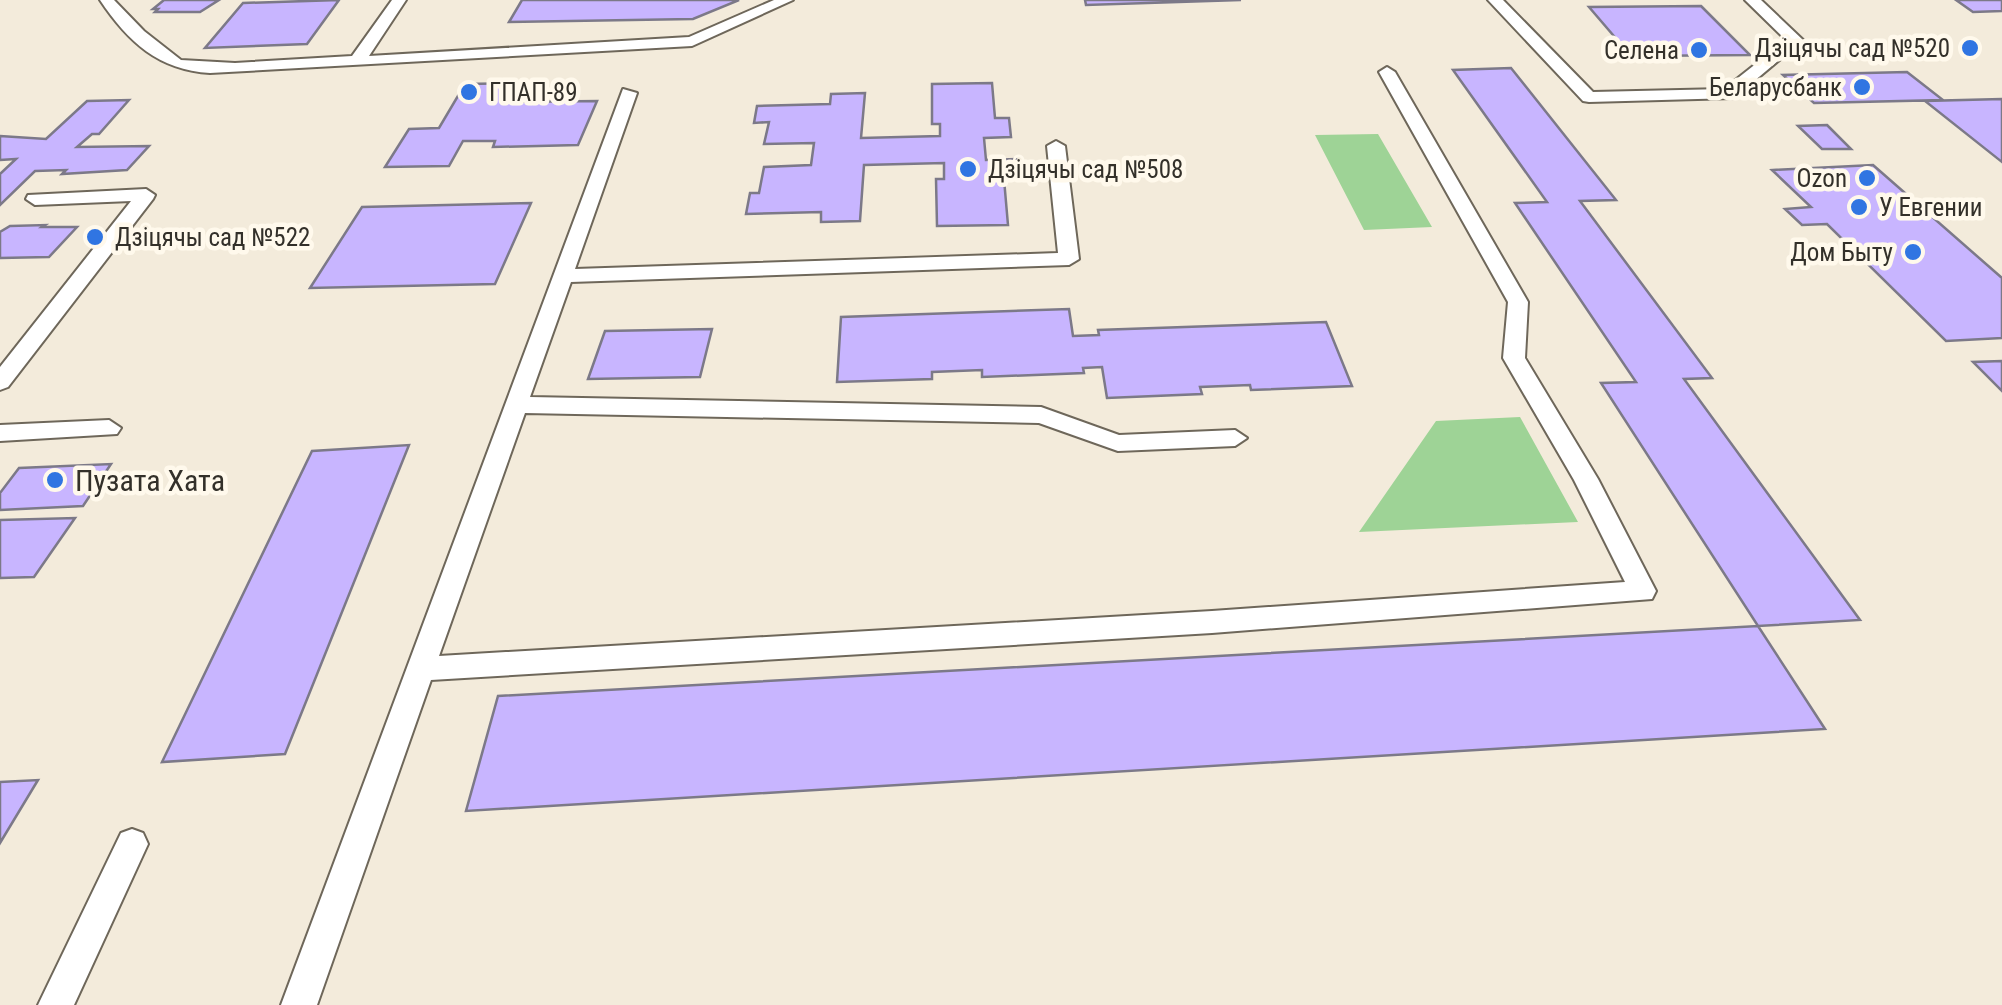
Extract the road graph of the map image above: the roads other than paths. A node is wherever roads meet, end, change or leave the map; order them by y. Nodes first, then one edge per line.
1 (108, 0) edge
2 (399, 0) edge
3 (786, 0) edge
4 (1495, 0) edge
5 (1752, 0) edge
6 (357, 61) junction
7 (1386, 72) dead end
8 (629, 93) dead end
9 (1056, 146) dead end
10 (35, 199) dead end
11 (562, 276) junction
12 (0, 382) edge
13 (515, 405) junction
14 (109, 428) dead end
15 (0, 434) edge
16 (1235, 438) dead end
17 (418, 669) junction
18 (132, 844) dead end
19 (56, 1005) edge
20 (299, 1005) edge

1 - 6 lane
2 - 6 lane
3 - 6 lane
4 - 5 lane
7 - 17 lane
8 - 11 lane
9 - 11 lane
10 - 12 lane
11 - 13 lane
13 - 16 lane
13 - 17 lane
14 - 15 lane
17 - 20 lane
18 - 19 lane

